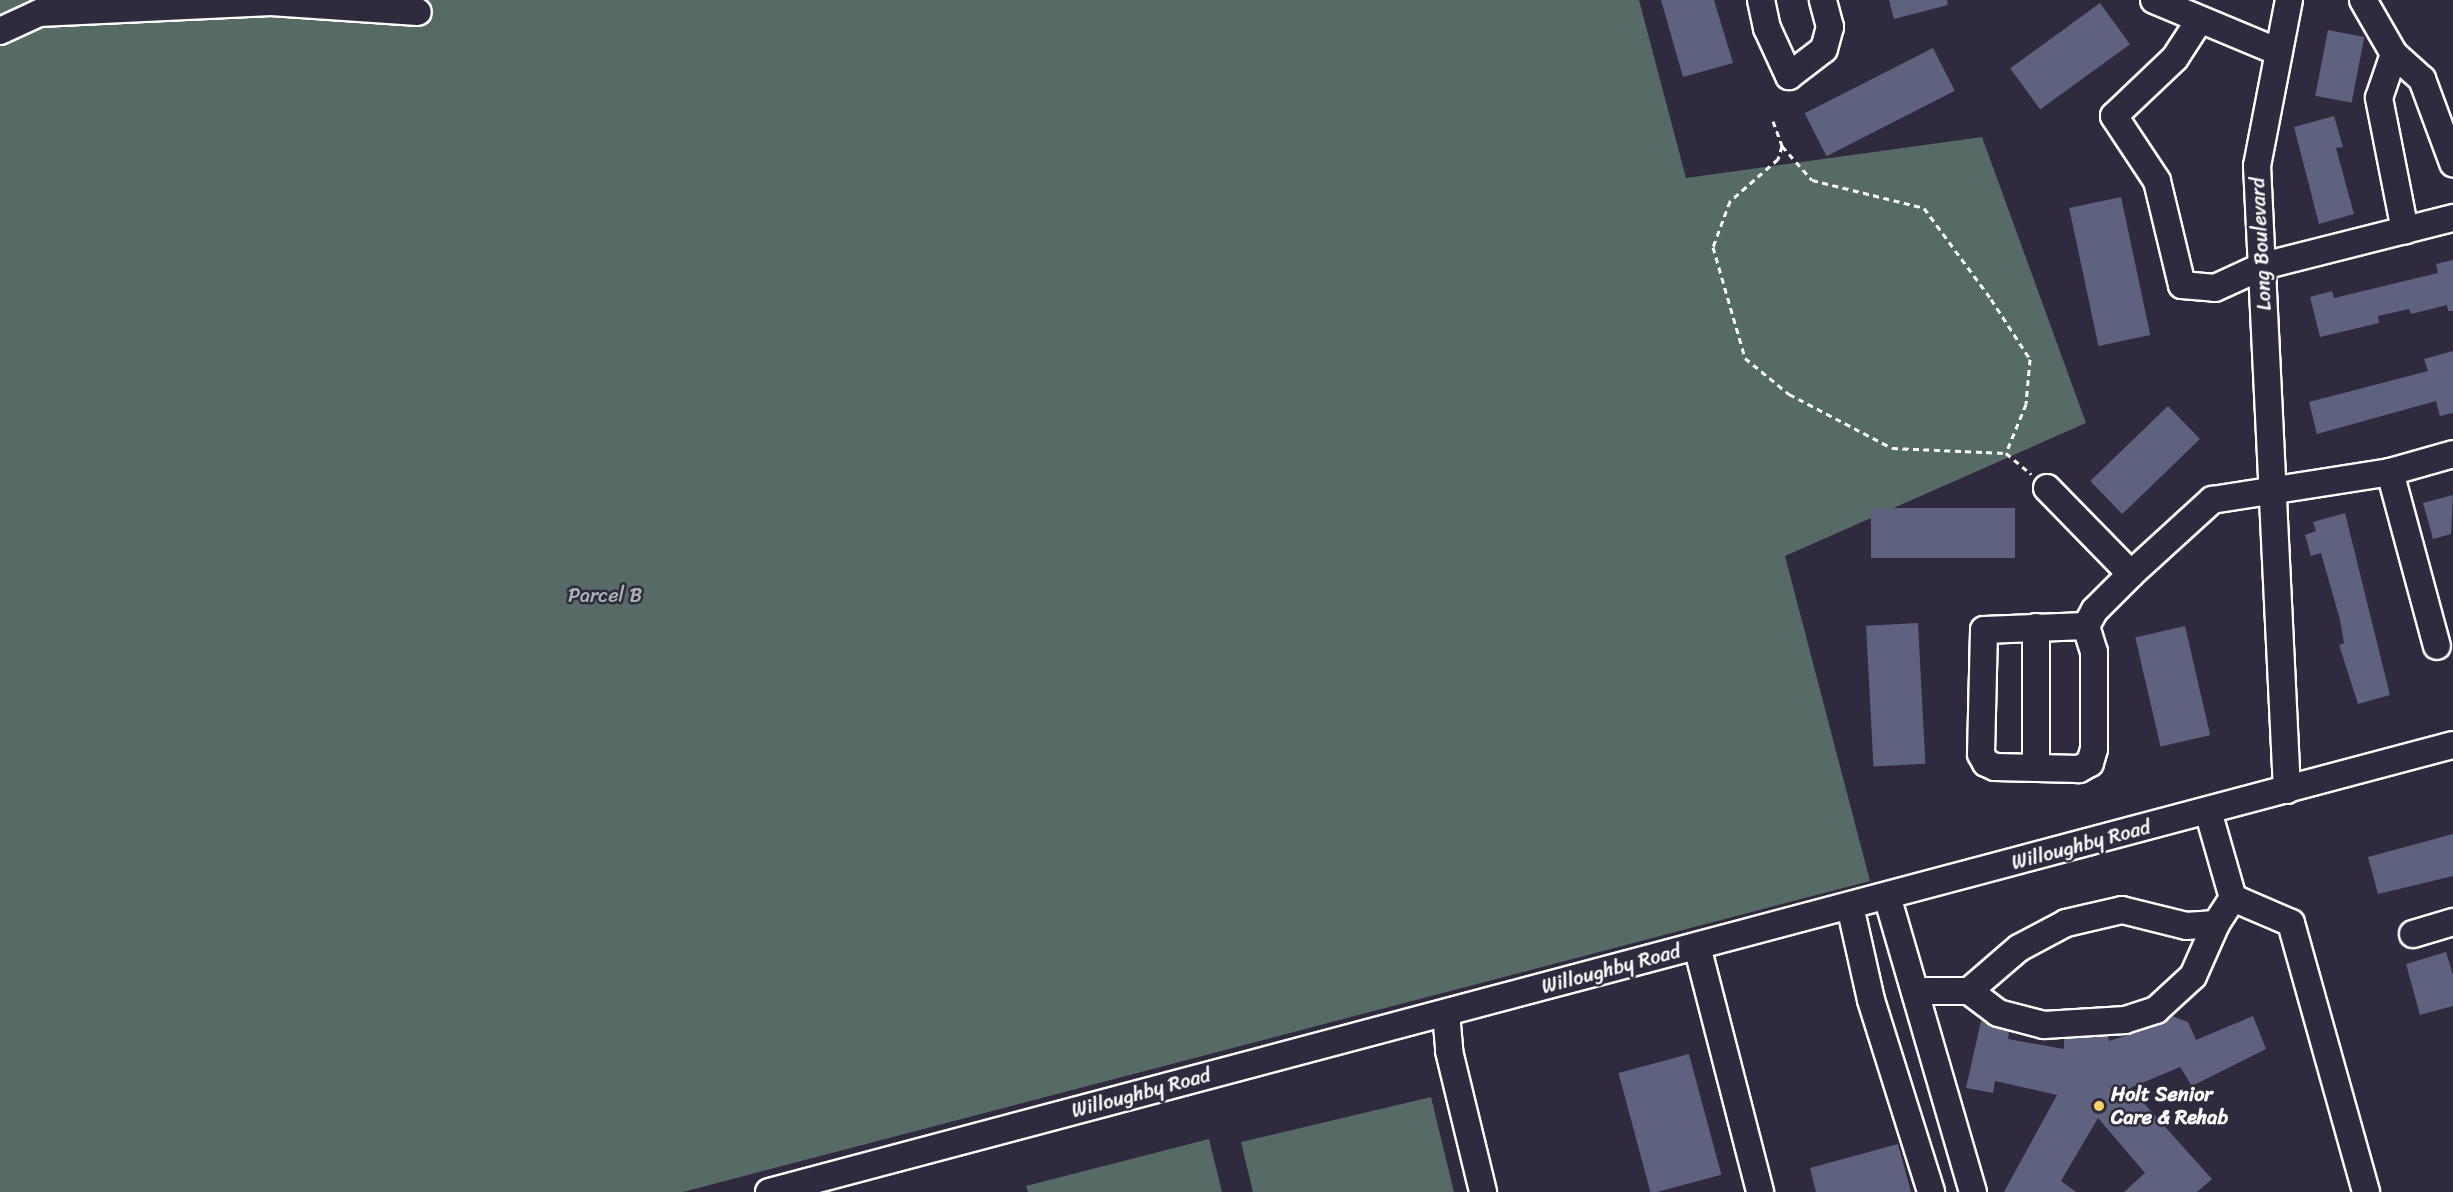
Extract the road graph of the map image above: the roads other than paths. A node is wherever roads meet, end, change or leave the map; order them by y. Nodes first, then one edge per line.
1 (1761, 0) edge
2 (1823, 0) edge
3 (2154, 0) edge
4 (2289, 0) edge
5 (2363, 0) edge
6 (418, 12) dead end
7 (2199, 21) junction
8 (0, 31) edge
9 (2279, 52) junction
10 (2394, 54) junction
11 (2453, 162) edge
12 (2453, 218) edge
13 (2405, 230) junction
14 (2263, 266) junction
15 (2453, 454) edge
16 (2390, 472) junction
17 (2047, 488) road end
18 (2271, 491) junction
19 (2131, 574) junction
20 (2086, 626) junction
21 (2036, 627) junction
22 (2437, 646) dead end
23 (2453, 744) edge
24 (2036, 768) junction
25 (2288, 790) junction
26 (2208, 811) junction
27 (1887, 896) junction
28 (2233, 898) junction
29 (1850, 906) junction
30 (2453, 922) edge
31 (2216, 924) junction
32 (2413, 934) dead end
33 (1697, 946) junction
34 (1915, 991) junction
35 (1969, 991) junction
36 (1446, 1013) junction
37 (769, 1192) edge
38 (1483, 1192) edge
39 (1760, 1192) edge
40 (1930, 1192) edge
41 (1974, 1192) edge
42 (2366, 1192) edge

1 - 2 street
3 - 7 street
4 - 9 street, Long Boulevard
5 - 10 street
6 - 8 street
7 - 9 street
7 - 14 street
9 - 14 street, Long Boulevard
10 - 11 street
10 - 13 street
12 - 13 street
13 - 14 street
14 - 18 street, Long Boulevard
15 - 16 street
16 - 18 street
16 - 22 street
17 - 19 street
18 - 19 street
18 - 25 street, Long Boulevard
19 - 20 street
20 - 21 street
20 - 24 street
21 - 24 street
21 - 24 street
23 - 25 street, Willoughby Road
25 - 26 street, Willoughby Road
26 - 27 street, Willoughby Road
26 - 28 street
27 - 29 street, Willoughby Road
27 - 34 street
28 - 31 street
28 - 42 street
29 - 33 street, Willoughby Road
29 - 40 street
30 - 32 street
31 - 35 street
31 - 35 street
33 - 36 street, Willoughby Road
33 - 39 street
34 - 35 street
34 - 41 street
36 - 37 street, Willoughby Road
36 - 38 street

